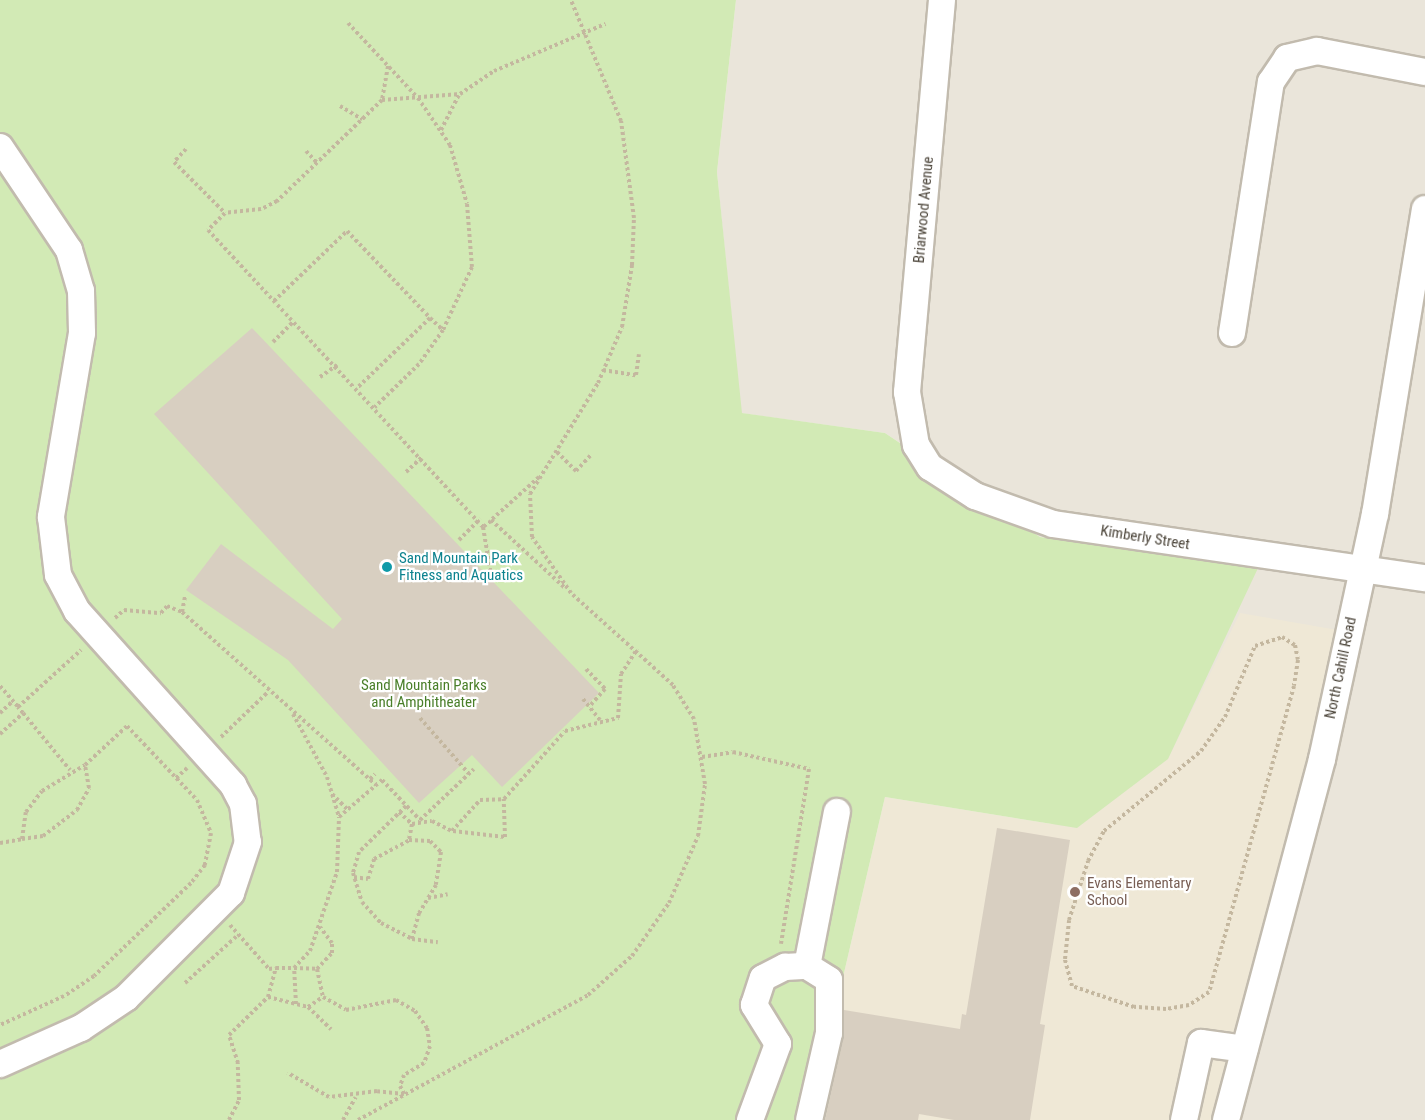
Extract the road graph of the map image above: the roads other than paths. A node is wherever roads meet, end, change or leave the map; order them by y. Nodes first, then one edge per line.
1 (942, 0) edge
2 (1425, 72) edge
3 (0, 147) edge
4 (1425, 209) edge
5 (1232, 333) dead end
6 (909, 420) joint
7 (1363, 570) junction
8 (1425, 578) edge
9 (837, 812) dead end
10 (807, 966) junction
11 (1245, 1049) junction
12 (0, 1064) edge
13 (750, 1120) edge
14 (810, 1120) edge
15 (1185, 1120) edge
16 (1226, 1120) edge

1 - 6 street, Briarwood Avenue
2 - 5 street
3 - 12 street
4 - 7 street, North Cahill Road
6 - 7 street, Kimberly Street
7 - 8 street, Kimberly Street
7 - 11 street, North Cahill Road
9 - 10 street
10 - 13 street
10 - 14 street
11 - 15 street
11 - 16 street, North Cahill Road

